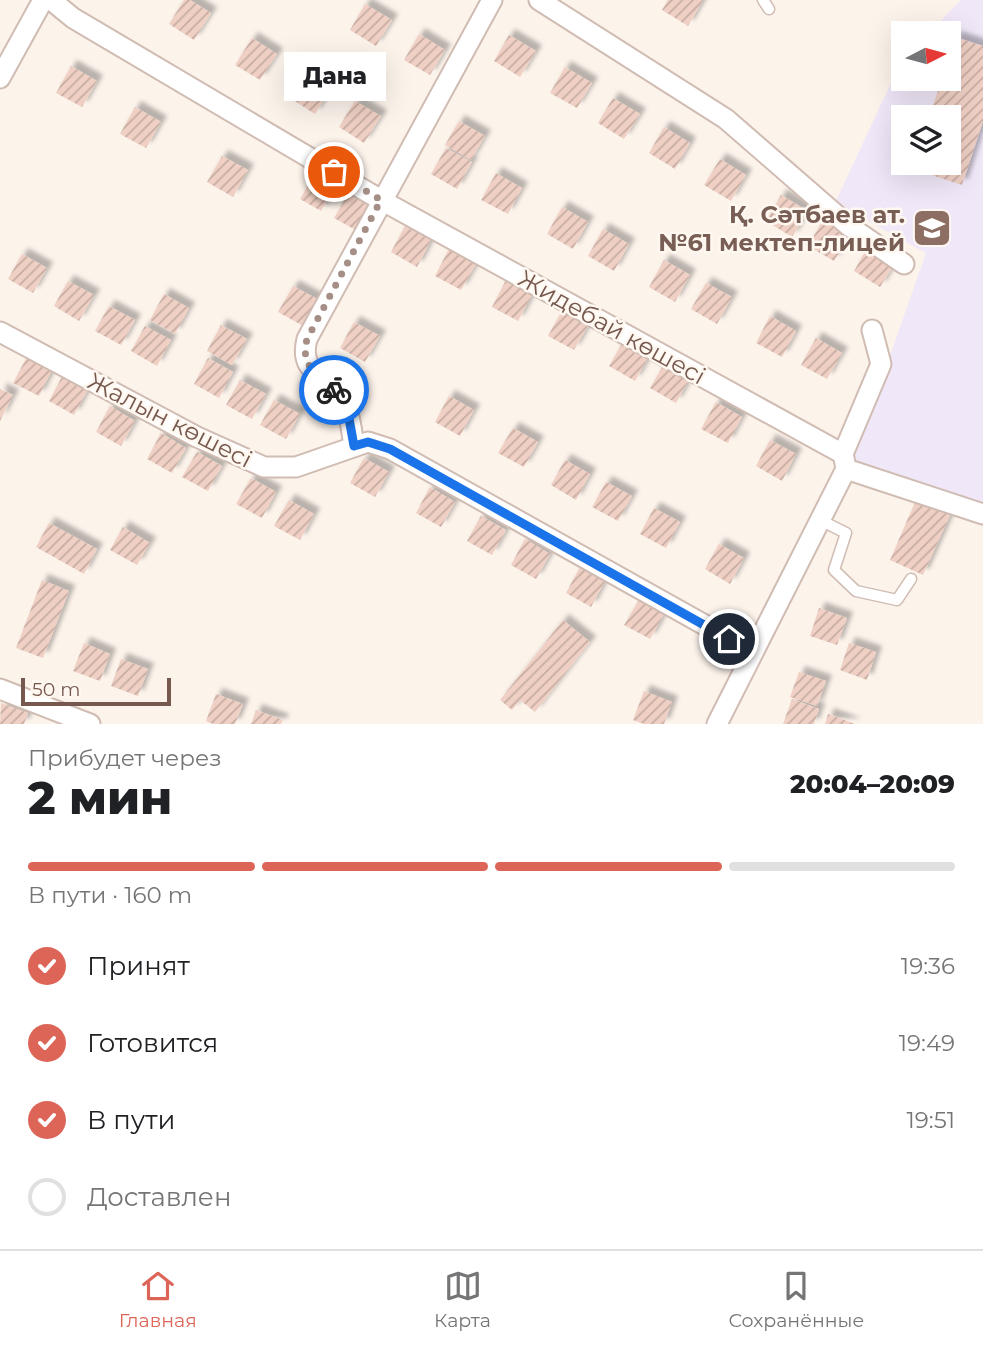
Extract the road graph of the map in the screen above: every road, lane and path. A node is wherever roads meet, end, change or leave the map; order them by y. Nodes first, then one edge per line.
1 (43, 0) edge
2 (51, 0) edge
3 (492, 0) edge
4 (539, 0) edge
5 (0, 78) edge
6 (381, 200) junction
7 (904, 264) dead end
8 (872, 330) dead end
9 (0, 332) edge
10 (354, 446) junction
11 (844, 461) junction
12 (983, 514) edge
13 (820, 520) junction
14 (911, 579) dead end
15 (753, 652) junction
16 (0, 689) edge
17 (90, 724) edge
18 (717, 724) edge

1 - 5 street
2 - 6 street, Жидебай көшесі
3 - 6 street
4 - 7 street
6 - 10 street
6 - 11 street, Жидебай көшесі
8 - 11 street
9 - 10 street, Жалын көшесі
10 - 15 street, Жалын көшесі
11 - 12 street, Жидебай көшесі
11 - 13 street
13 - 14 lane
13 - 15 street
15 - 18 street
16 - 17 street

